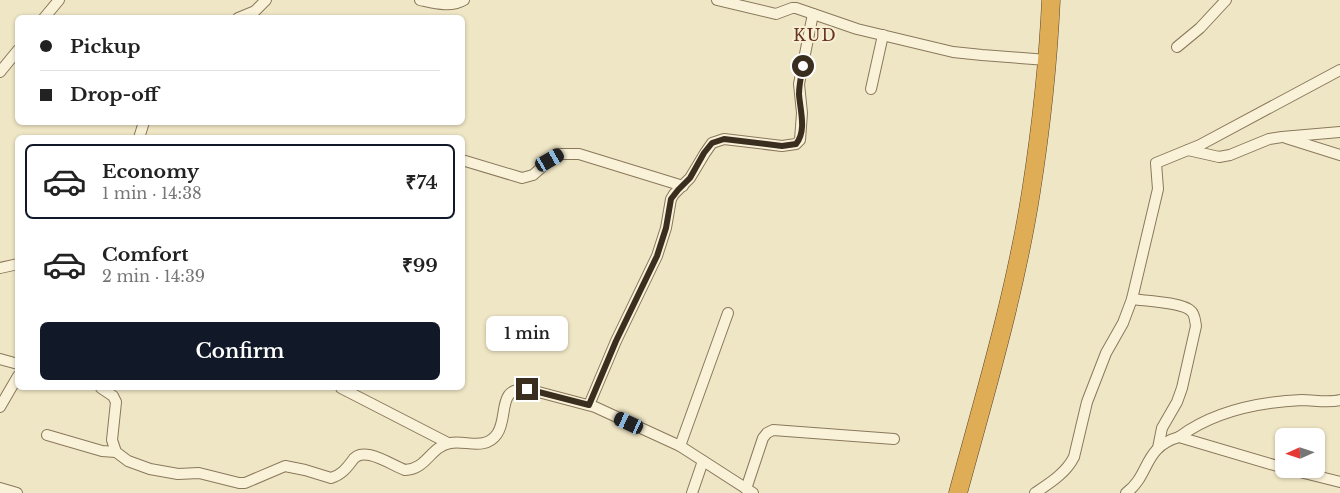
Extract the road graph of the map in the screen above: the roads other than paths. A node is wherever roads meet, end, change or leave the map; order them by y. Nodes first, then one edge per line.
1 (59, 0) edge
2 (266, 0) edge
3 (420, 0) edge
4 (464, 0) edge
5 (717, 0) edge
6 (1051, 0) edge
7 (1226, 0) edge
8 (791, 4) edge
9 (813, 14) junction
10 (46, 15) edge
11 (245, 15) edge
12 (883, 35) junction
13 (1177, 46) dead end
14 (15, 54) edge
15 (1047, 60) junction
16 (1340, 70) edge
17 (0, 72) edge
18 (870, 89) dead end
19 (1340, 132) edge
20 (1282, 137) junction
21 (1188, 150) junction
22 (1340, 155) edge
23 (465, 161) edge
24 (683, 186) junction
25 (15, 265) edge
26 (0, 268) edge
27 (1132, 299) junction
28 (728, 313) dead end
29 (0, 359) edge
30 (15, 363) edge
31 (15, 381) edge
32 (104, 390) edge
33 (345, 390) edge
34 (1340, 400) edge
35 (589, 405) junction
36 (0, 407) edge
37 (47, 435) dead end
38 (1178, 438) junction
39 (894, 439) dead end
40 (448, 443) junction
41 (680, 446) junction
42 (1158, 448) junction
43 (116, 452) junction
44 (702, 461) junction
45 (1275, 465) edge
46 (1324, 478) edge
47 (1340, 482) edge
48 (0, 488) edge
49 (750, 491) edge
50 (18, 493) edge
51 (692, 493) edge
52 (958, 493) edge
53 (1035, 493) edge
54 (1126, 493) edge

1 - 10 street
2 - 11 street
3 - 4 street
5 - 8 street
6 - 15 highway
7 - 13 street
8 - 9 street
9 - 12 street
9 - 24 street
12 - 15 street
12 - 18 street
14 - 17 street
15 - 52 highway
16 - 21 street
19 - 20 street
20 - 21 street
20 - 22 street
21 - 27 street
23 - 24 street
24 - 35 street
25 - 26 street
27 - 42 street
27 - 53 street
28 - 41 street
29 - 30 street
31 - 36 street
32 - 43 street
33 - 40 street
34 - 38 street
35 - 40 street
35 - 41 street
37 - 43 street
38 - 42 street
38 - 45 street
39 - 49 street
40 - 43 street
41 - 44 street
42 - 54 street
44 - 49 street
44 - 51 street
46 - 47 street
48 - 50 street

